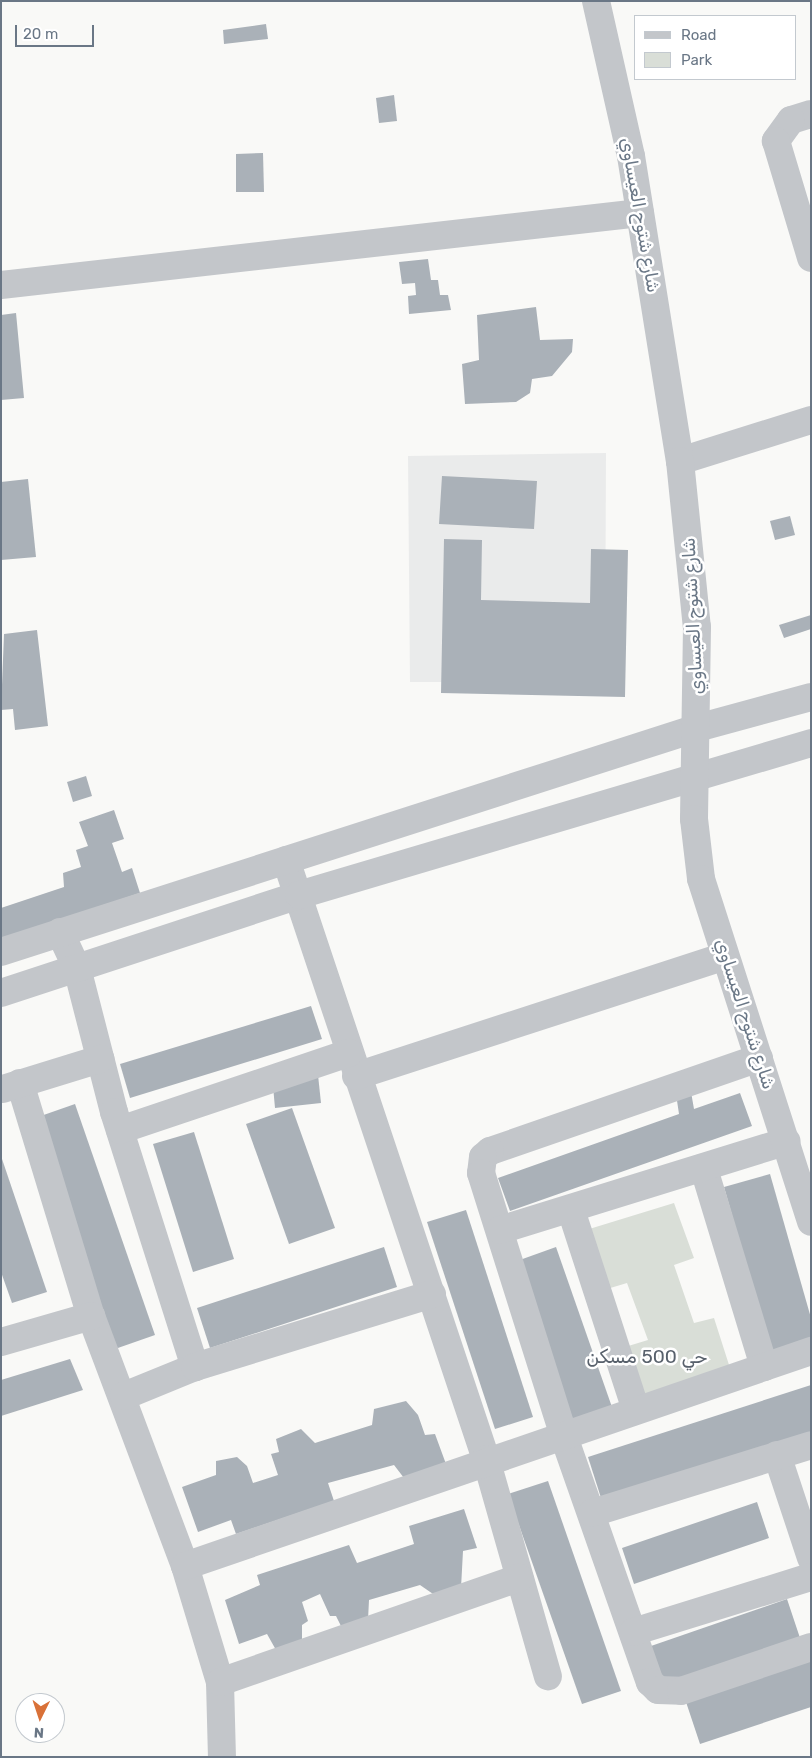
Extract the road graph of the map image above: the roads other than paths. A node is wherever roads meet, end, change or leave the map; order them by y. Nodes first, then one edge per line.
1 (596, 1) edge
2 (811, 114) edge
3 (640, 212) junction
4 (811, 258) edge
5 (1, 285) edge
6 (811, 420) edge
7 (680, 460) junction
8 (811, 697) edge
9 (697, 728) junction
10 (811, 743) edge
11 (695, 775) junction
12 (286, 860) junction
13 (299, 895) junction
14 (60, 932) junction
15 (1, 952) edge
16 (724, 956) junction
17 (77, 968) junction
18 (1, 993) edge
19 (759, 1058) junction
20 (100, 1059) junction
21 (353, 1064) junction
22 (10, 1086) edge
23 (120, 1130) junction
24 (787, 1141) junction
25 (704, 1169) junction
26 (805, 1178) edge
27 (571, 1210) junction
28 (811, 1222) edge
29 (500, 1230) junction
30 (432, 1294) junction
31 (92, 1316) junction
32 (3, 1337) edge
33 (811, 1351) edge
34 (195, 1367) junction
35 (764, 1367) junction
36 (124, 1396) junction
37 (636, 1410) junction
38 (564, 1437) junction
39 (811, 1445) edge
40 (777, 1455) junction
41 (486, 1459) junction
42 (592, 1513) junction
43 (811, 1558) edge
44 (185, 1566) junction
45 (811, 1577) edge
46 (519, 1578) junction
47 (633, 1632) junction
48 (811, 1647) edge
49 (548, 1676) dead end
50 (220, 1682) junction
51 (222, 1757) edge

1 - 3 street, شارع شتوح العيساوي
2 - 4 street
3 - 5 street
3 - 7 street, شارع شتوح العيساوي
6 - 7 street
7 - 9 street, شارع شتوح العيساوي
8 - 9 street
9 - 11 street, شارع شتوح العيساوي
9 - 12 street
10 - 11 street
11 - 13 street
11 - 16 street, شارع شتوح العيساوي
12 - 13 street
12 - 14 street
13 - 17 street
13 - 21 street
14 - 15 street
14 - 17 street
16 - 19 street, شارع شتوح العيساوي
16 - 21 street
17 - 18 street
17 - 20 street
19 - 24 street, شارع شتوح العيساوي
19 - 29 street
20 - 22 street
20 - 23 street
21 - 23 street
21 - 30 street
22 - 31 street
23 - 34 street
24 - 25 street
24 - 26 street, شارع شتوح العيساوي
25 - 27 street
25 - 35 street
26 - 28 street, شارع شتوح العيساوي
27 - 29 street
27 - 37 street
29 - 38 street
30 - 34 street
30 - 41 street
31 - 32 street
31 - 36 street
33 - 35 street
34 - 36 street
35 - 37 street
36 - 44 street
37 - 38 street
38 - 41 street
38 - 42 street
39 - 40 street
40 - 42 street
40 - 43 street
41 - 44 street
41 - 46 street
42 - 47 street
44 - 50 street
45 - 47 street
46 - 49 street
46 - 50 street
47 - 48 street
50 - 51 street

